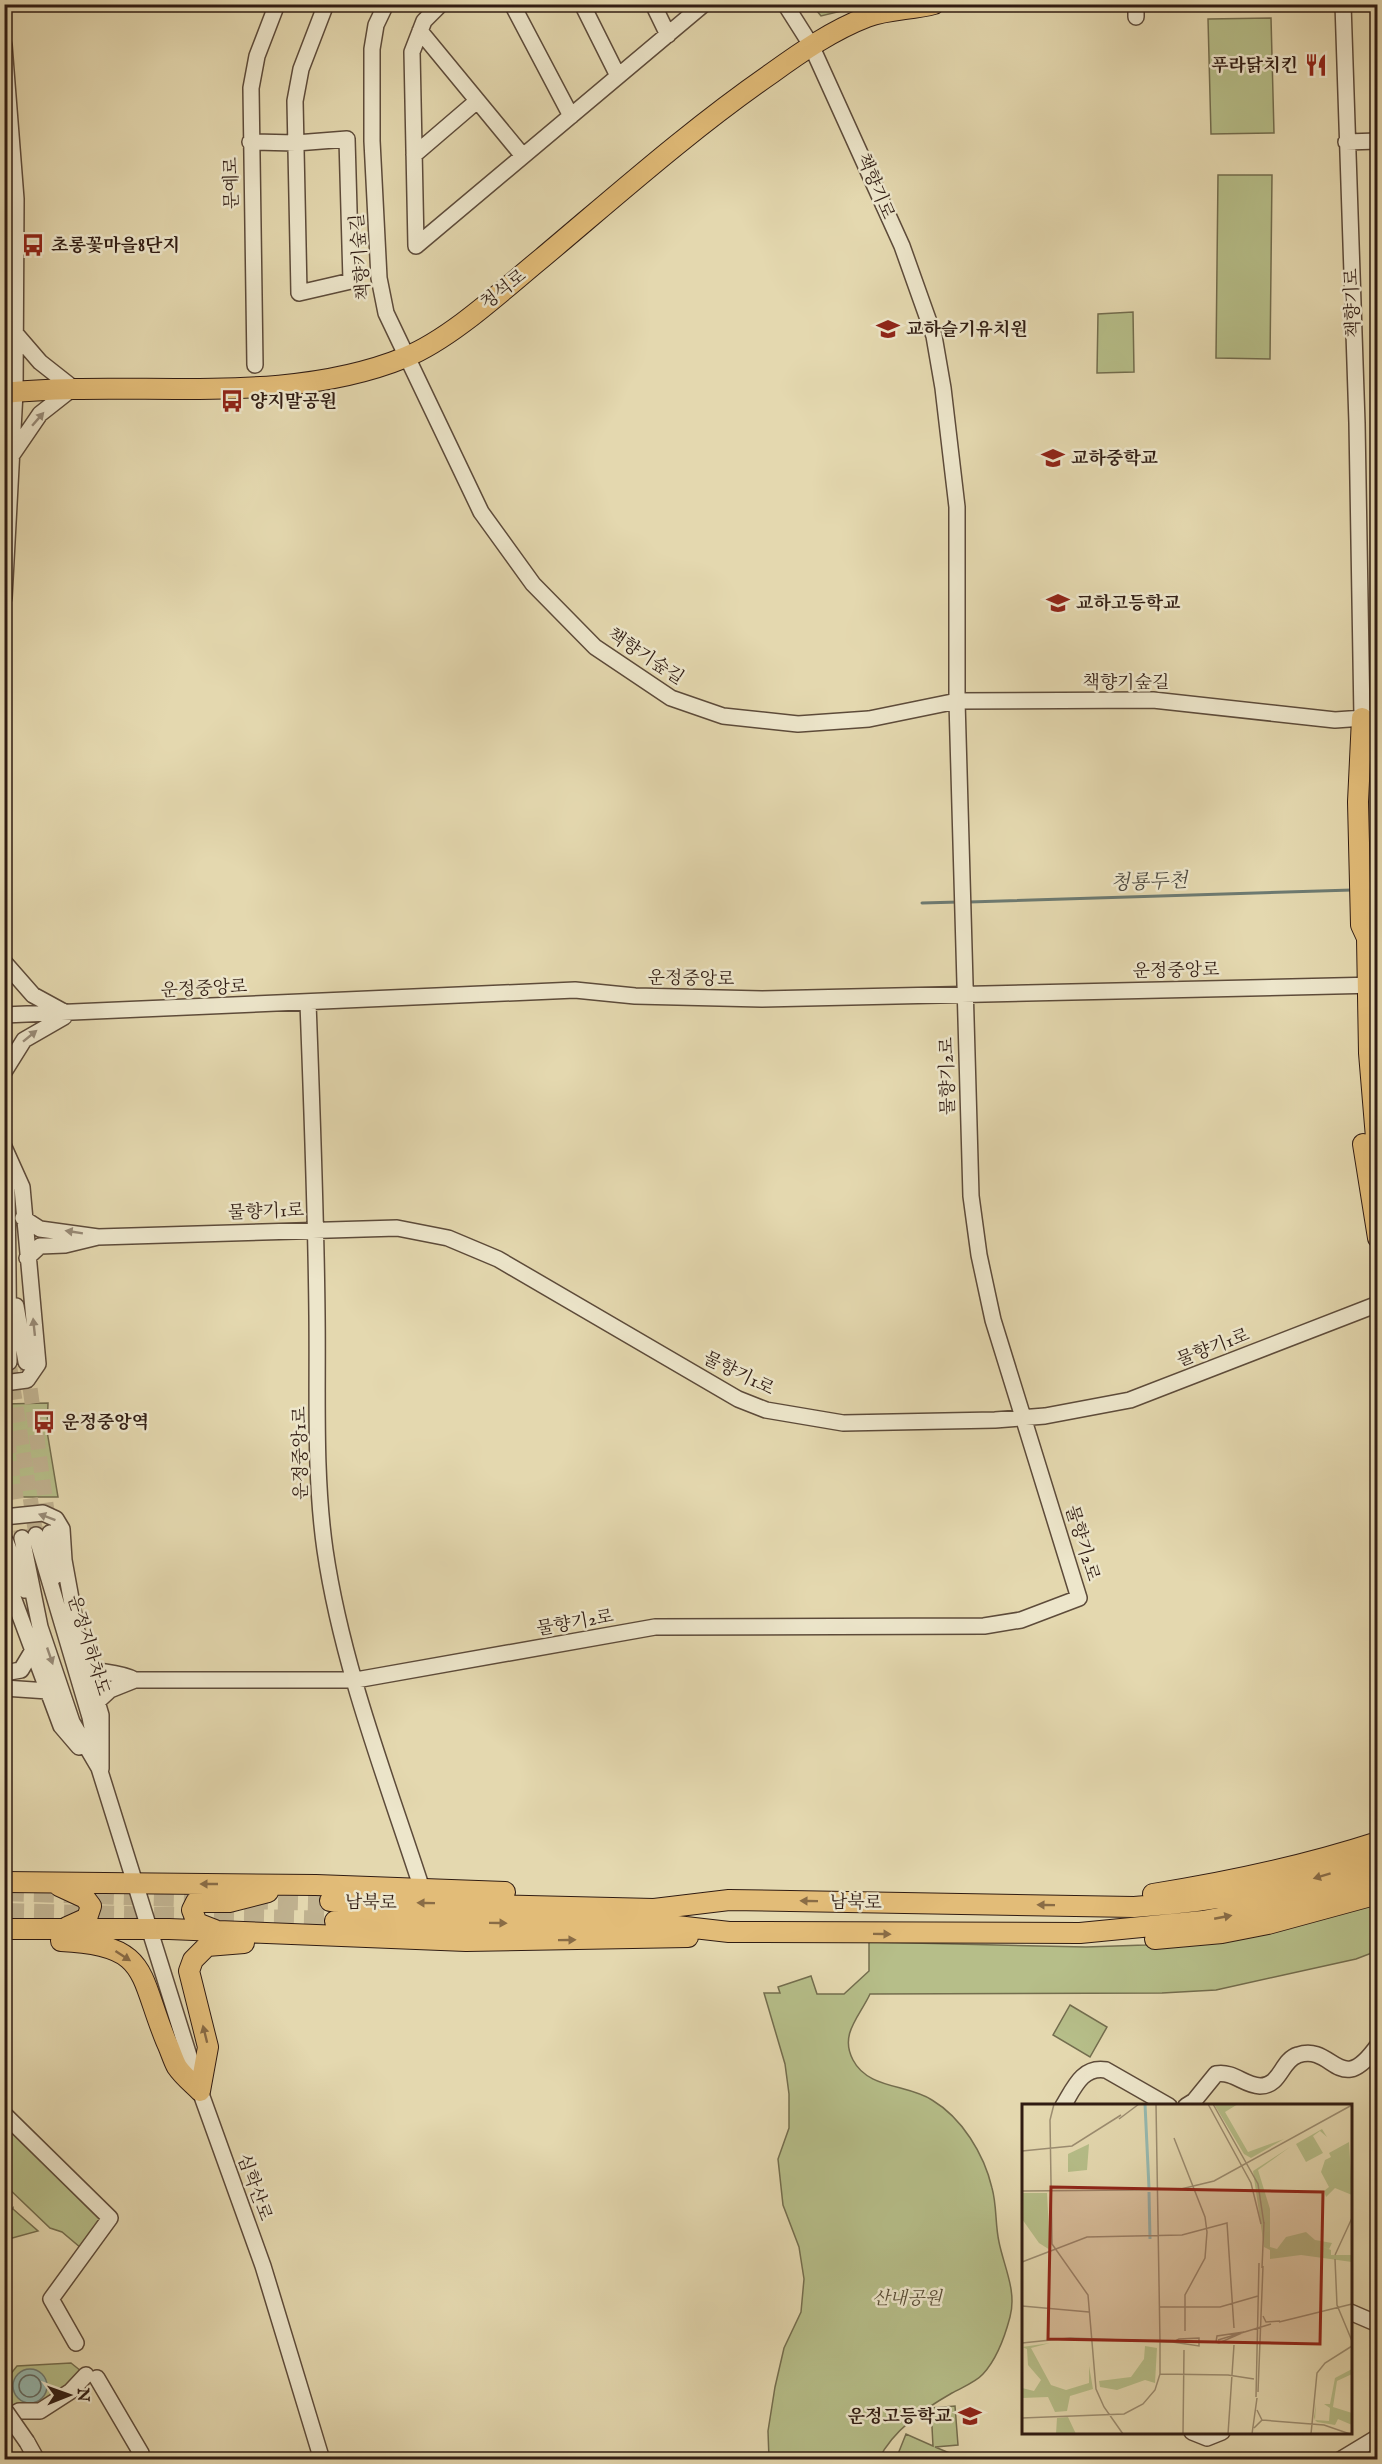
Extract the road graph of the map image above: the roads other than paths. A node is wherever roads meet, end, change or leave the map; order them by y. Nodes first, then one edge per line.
1 (277, 4) edge
2 (326, 4) edge
3 (386, 4) edge
4 (441, 4) edge
5 (512, 4) edge
6 (582, 4) edge
7 (653, 4) edge
8 (704, 4) edge
9 (785, 4) edge
10 (934, 4) edge
11 (1343, 4) edge
12 (420, 31) junction
13 (668, 34) junction
14 (4, 45) edge
15 (811, 45) junction
16 (618, 76) junction
17 (477, 100) junction
18 (571, 116) junction
19 (1377, 141) edge
20 (250, 142) junction
21 (1346, 142) junction
22 (296, 143) junction
23 (414, 155) junction
24 (523, 156) junction
25 (15, 333) junction
26 (4, 345) edge
27 (406, 357) junction
28 (255, 365) dead end
29 (73, 388) junction
30 (10, 392) edge
31 (8, 453) edge
32 (4, 598) edge
33 (957, 701) junction
34 (1370, 717) edge
35 (4, 962) edge
36 (1367, 985) edge
37 (964, 995) junction
38 (308, 1003) junction
39 (69, 1014) junction
40 (4, 1015) edge
41 (4, 1072) edge
42 (4, 1147) edge
43 (1377, 1162) edge
44 (4, 1179) edge
45 (22, 1218) junction
46 (316, 1229) junction
47 (98, 1237) junction
48 (1377, 1238) edge
49 (27, 1258) junction
50 (8, 1262) junction
51 (1377, 1304) edge
52 (9, 1362) tunnel mouth
53 (26, 1362) tunnel mouth
54 (4, 1383) edge
55 (1024, 1417) junction
56 (4, 1517) edge
57 (6, 1542) tunnel mouth
58 (4, 1573) edge
59 (40, 1627) junction
60 (33, 1650) junction
61 (88, 1669) junction
62 (4, 1673) edge
63 (135, 1680) junction
64 (356, 1680) junction
65 (4, 1688) edge
66 (48, 1691) junction
67 (97, 1702) junction
68 (100, 1770) junction
69 (1377, 1842) edge
70 (1377, 1858) edge
71 (1377, 1878) edge
72 (4, 1882) edge
73 (49, 1883) junction
74 (134, 1884) junction
75 (303, 1885) junction
76 (422, 1889) junction
77 (1377, 1894) edge
78 (729, 1900) junction
79 (330, 1901) tunnel mouth
80 (1082, 1906) junction
81 (335, 1921) tunnel mouth
82 (148, 1928) junction
83 (4, 1929) edge
84 (62, 1929) junction
85 (218, 1930) junction
86 (729, 1932) junction
87 (1080, 1933) junction
88 (416, 1937) junction
89 (4, 1941) edge
90 (1377, 2045) edge
91 (200, 2091) junction
92 (1064, 2104) edge
93 (1166, 2104) edge
94 (1189, 2104) edge
95 (4, 2114) edge
96 (1352, 2313) edge
97 (1377, 2324) edge
98 (76, 2343) dead end
99 (4, 2409) edge
100 (4, 2420) edge
101 (1195, 2434) edge
102 (1219, 2434) edge
103 (1377, 2437) edge
104 (37, 2460) edge
105 (142, 2460) edge
106 (322, 2460) edge
107 (1340, 2460) edge

1 - 20 street, 문예로
2 - 22 street
3 - 27 street, 책향기숲길
4 - 12 street
5 - 18 street
6 - 16 street
7 - 13 street
8 - 13 street
9 - 15 street, 책향기로
10 - 15 main road, 청석로
11 - 21 street, 책향기로
12 - 17 street
12 - 23 street
13 - 16 street
14 - 25 street
15 - 27 main road, 청석로
15 - 33 street, 책향기로
16 - 18 street
17 - 23 street
17 - 24 street
18 - 24 street
19 - 21 street
20 - 22 street
20 - 28 street, 문예로
21 - 34 street, 책향기로
22 - 22 street
23 - 24 street
25 - 26 street
25 - 29 street
25 - 30 street
27 - 29 main road, 청석로
27 - 33 street, 책향기숲길
29 - 30 main road, 청석로
31 -> 29 street
30 - 31 street
31 - 32 street
33 - 34 street, 책향기숲길
33 - 37 street, 물향기2로
34 - 36 main road, 책향기로
35 - 39 street
36 - 37 street, 운정중앙로
36 - 43 main road, 책향기로
36 - 48 main road, 책향기로
37 - 38 street, 운정중앙로
37 - 55 street, 물향기2로
38 - 39 street, 운정중앙로
38 - 46 street, 운정중앙1로
39 - 40 street, 운정중앙로
41 -> 39 street
42 - 45 street
44 - 50 street
47 -> 45 street
45 - 49 street
46 - 47 street, 물향기1로
46 - 55 street, 물향기1로
46 - 64 street, 운정중앙1로
47 - 49 street
54 -> 49 street
50 - 52 street
50 - 53 street
51 - 55 street, 물향기1로
55 - 64 street, 물향기2로
61 -> 56 street
57 - 59 street
58 - 60 street
59 -> 68 street
59 - 68 street, 운정지하차도
60 - 62 street
60 - 66 street
61 - 63 street
61 - 67 street
63 - 64 street, 물향기2로
63 - 67 street
64 - 76 street, 운정중앙1로
65 - 66 street
66 - 68 street
67 - 68 street
68 - 74 street, 심학산로
69 - 80 main road
70 -> 80 main road, 남북로
87 -> 71 main road, 남북로
72 - 73 main road
73 - 74 main road
73 - 84 main road
75 -> 74 main road
74 - 82 street, 심학산로
75 - 76 main road
75 - 85 main road
76 - 78 main road
77 - 87 main road
78 -> 79 main road, 남북로
80 -> 78 main road, 남북로
81 -> 86 main road, 남북로
82 - 84 main road
82 - 85 main road
82 - 91 street, 심학산로
83 - 84 main road
85 - 88 main road
86 -> 87 main road, 남북로
88 -> 86 main road
91 -> 88 main road
89 -> 91 main road
90 - 94 street
91 - 106 street, 심학산로
92 - 93 street
95 - 98 street
96 - 97 street
99 - 104 street, bridge
100 - 105 street
101 - 102 street
103 - 107 street

